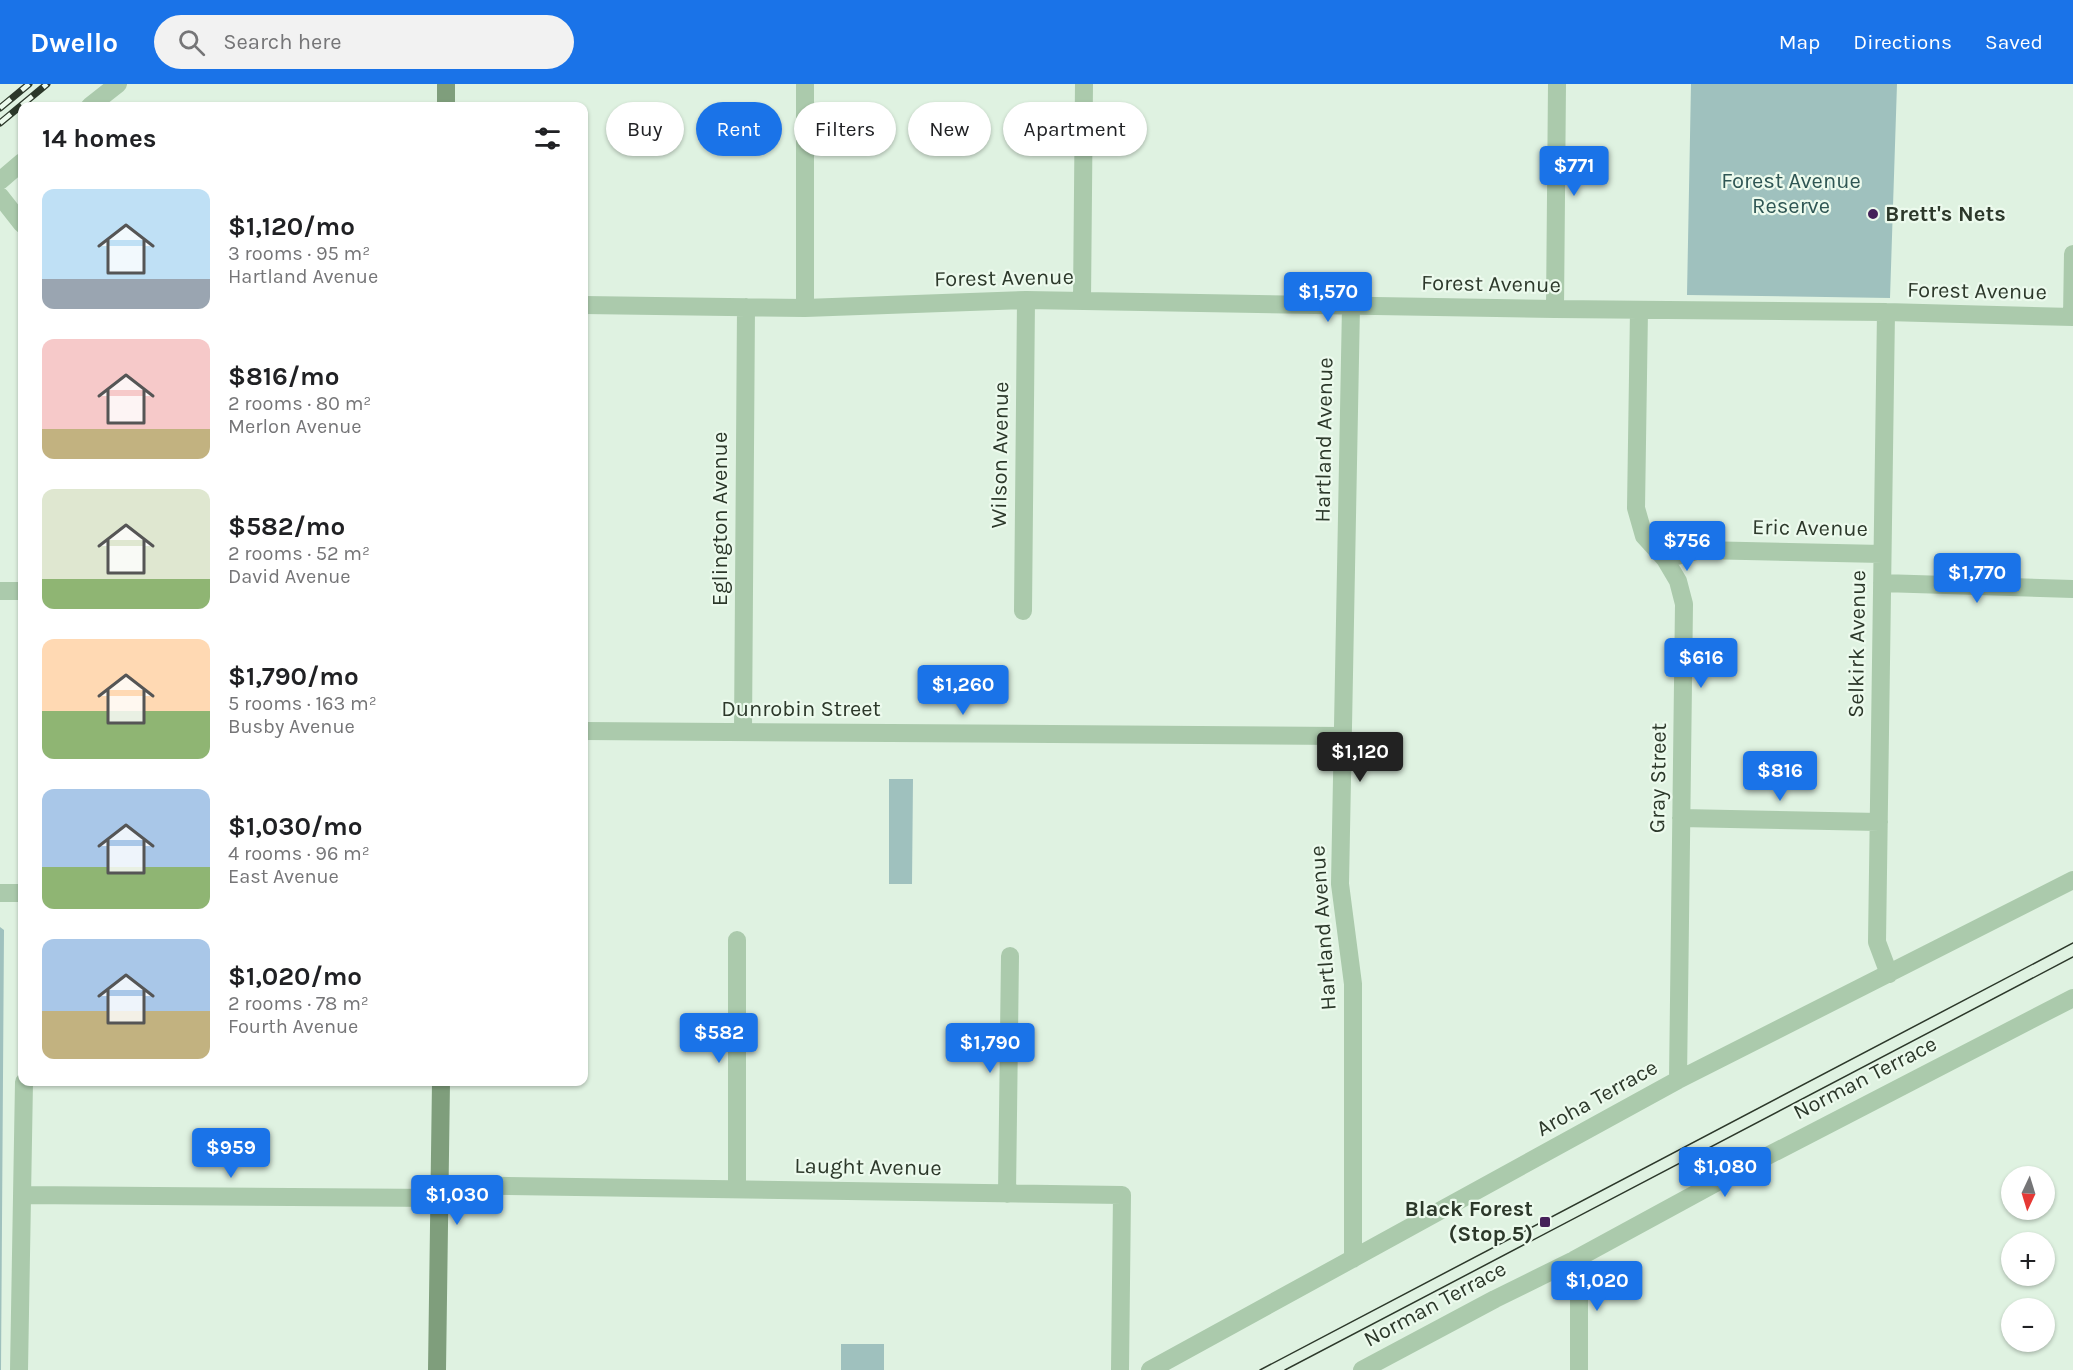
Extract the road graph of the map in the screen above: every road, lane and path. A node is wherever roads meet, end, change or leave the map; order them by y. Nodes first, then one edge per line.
1 (118, 84) edge
2 (446, 84) edge
3 (805, 84) edge
4 (1084, 84) edge
5 (1557, 84) edge
6 (95, 102) edge
7 (446, 102) edge
8 (18, 165) edge
9 (0, 180) edge
10 (0, 196) edge
11 (18, 219) edge
12 (2073, 254) edge
13 (1026, 300) junction
14 (1082, 301) junction
15 (588, 304) edge
16 (1351, 306) junction
17 (746, 307) junction
18 (805, 308) junction
19 (1555, 309) junction
20 (1639, 310) junction
21 (1886, 312) junction
22 (2073, 317) edge
23 (1882, 554) junction
24 (1665, 559) junction
25 (1882, 583) junction
26 (2073, 589) edge
27 (0, 591) edge
28 (18, 591) edge
29 (1023, 611) dead end
30 (588, 731) edge
31 (743, 732) junction
32 (1343, 736) junction
33 (1681, 818) junction
34 (1879, 822) junction
35 (2073, 880) edge
36 (0, 893) edge
37 (18, 893) edge
38 (738, 940) dead end
39 (1010, 956) dead end
40 (1889, 974) junction
41 (2073, 998) edge
42 (1678, 1080) junction
43 (24, 1086) edge
44 (441, 1086) edge
45 (737, 1189) junction
46 (439, 1192) junction
47 (1006, 1194) junction
48 (22, 1195) junction
49 (1353, 1259) junction
50 (1574, 1260) junction
51 (20, 1370) edge
52 (437, 1370) edge
53 (1120, 1370) edge
54 (1150, 1370) edge
55 (1362, 1370) edge
56 (1579, 1370) edge

1 - 6 street
2 - 7 street
3 - 18 street
4 - 14 street
5 - 19 street
8 - 9 street
10 - 11 street
12 - 22 street
13 - 14 street, Forest Avenue
13 - 18 street, Forest Avenue
13 - 29 street, Wilson Avenue
14 - 16 street, Forest Avenue
15 - 17 street, Forest Avenue
16 - 19 street, Forest Avenue
16 - 32 street, Hartland Avenue
17 - 18 street, Forest Avenue
17 - 31 street, Eglington Avenue
19 - 20 street, Forest Avenue
20 - 21 street, Forest Avenue
20 - 24 street, Gray Street
21 - 22 street, Forest Avenue
21 - 23 street, Selkirk Avenue
23 - 24 street, Eric Avenue
23 - 25 street, Selkirk Avenue
24 - 33 street, Gray Street
25 - 26 street
25 - 34 street, Selkirk Avenue
27 - 28 street
30 - 31 street, Dunrobin Street
31 - 32 street, Dunrobin Street
32 - 49 street, Hartland Avenue
33 - 34 street
33 - 42 street, Gray Street
34 - 40 street, Selkirk Avenue
35 - 40 street, Aroha Terrace
36 - 37 street
38 - 45 street
39 - 47 street
40 - 42 street, Aroha Terrace
41 - 50 street, Norman Terrace
42 - 49 street, Aroha Terrace
43 - 48 street
44 - 46 street
45 - 46 street, Laught Avenue
45 - 47 street, Laught Avenue
46 - 48 street, Laught Avenue
46 - 52 street
47 - 53 street, Laught Avenue
48 - 51 street
49 - 54 street, Aroha Terrace
50 - 55 street, Norman Terrace
50 - 56 street

